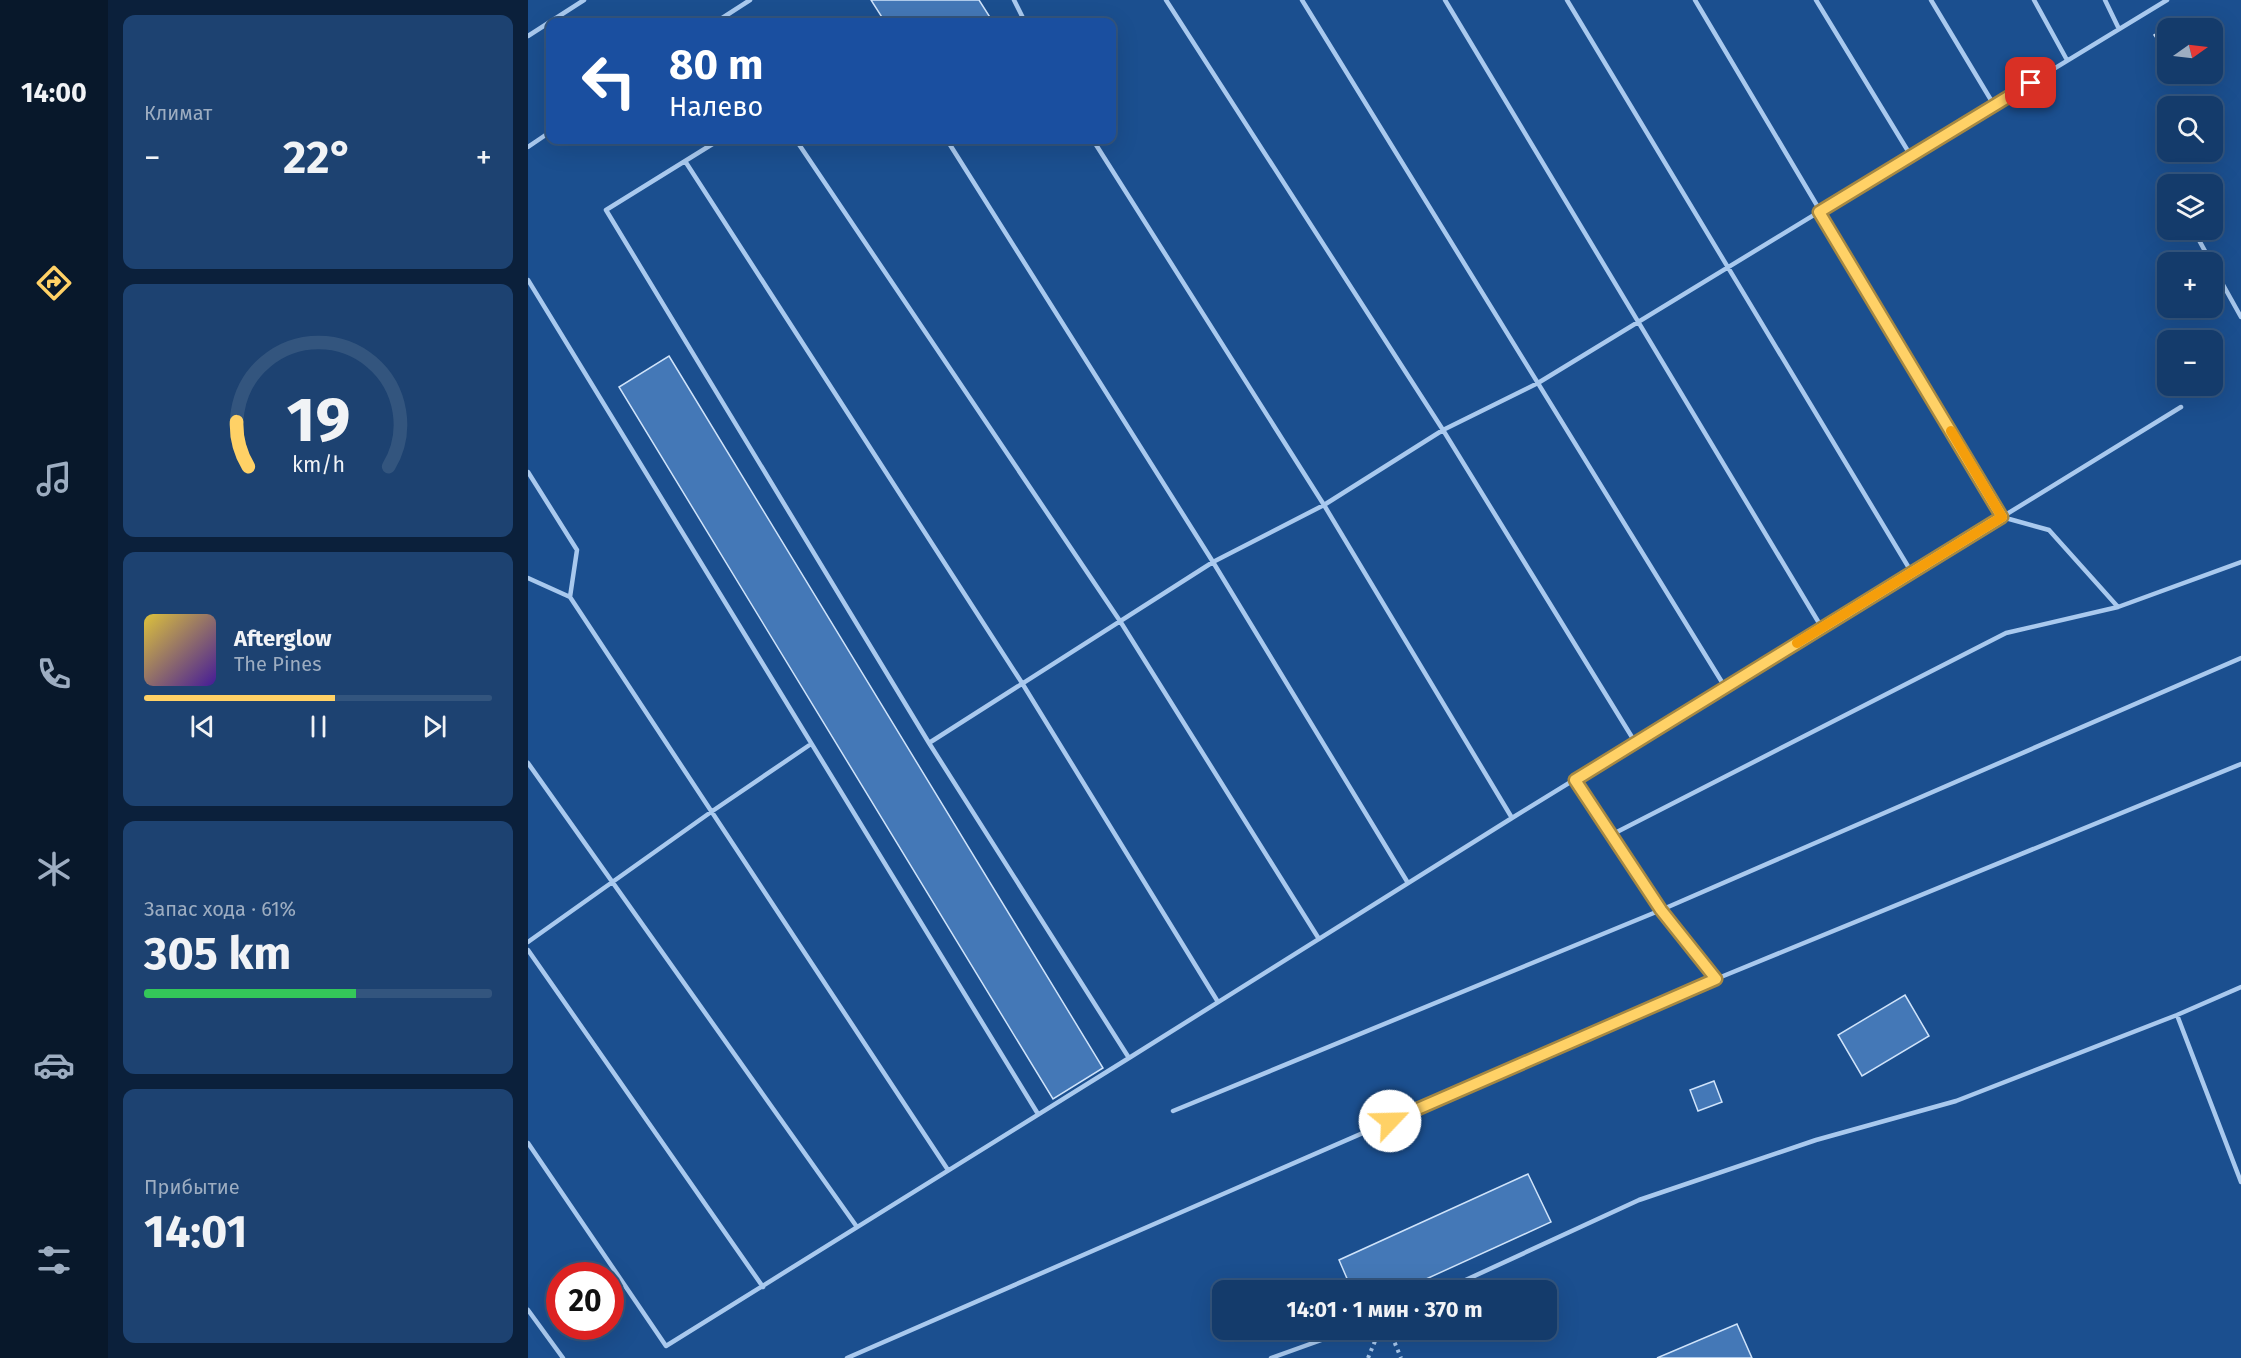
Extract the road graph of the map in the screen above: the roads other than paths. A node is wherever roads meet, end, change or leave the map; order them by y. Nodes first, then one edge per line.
1 (584, 0) edge
2 (750, 0) edge
3 (1014, 0) edge
4 (1166, 0) edge
5 (1302, 0) edge
6 (1445, 0) edge
7 (1567, 0) edge
8 (1695, 0) edge
9 (1816, 0) edge
10 (1931, 0) edge
11 (2034, 0) edge
12 (2104, 0) edge
13 (2167, 0) edge
14 (556, 18) edge
15 (722, 18) edge
16 (1023, 18) edge
17 (546, 24) edge
18 (2119, 29) junction
19 (528, 36) edge
20 (2067, 60) junction
21 (1994, 105) junction
22 (546, 135) edge
23 (713, 144) edge
24 (799, 144) edge
25 (950, 144) edge
26 (1097, 144) edge
27 (528, 147) edge
28 (1911, 156) junction
29 (685, 161) junction
30 (1819, 212) junction
31 (1728, 268) junction
32 (528, 280) edge
33 (2223, 284) edge
34 (2241, 317) edge
35 (1638, 323) junction
36 (1538, 383) junction
37 (2181, 407) dead end
38 (1443, 430) junction
39 (528, 472) edge
40 (1324, 505) junction
41 (2002, 517) junction
42 (1213, 562) junction
43 (2241, 562) edge
44 (1912, 573) junction
45 (528, 578) edge
46 (570, 597) junction
47 (2118, 607) junction
48 (1120, 621) junction
49 (1822, 628) junction
50 (2241, 658) edge
51 (1022, 683) junction
52 (1725, 687) junction
53 (1635, 742) junction
54 (929, 743) junction
55 (811, 744) junction
56 (528, 763) edge
57 (2241, 764) edge
58 (1575, 780) junction
59 (711, 812) junction
60 (1512, 819) junction
61 (1611, 835) junction
62 (612, 881) junction
63 (1408, 883) junction
64 (1661, 910) junction
65 (1319, 939) junction
66 (528, 942) edge
67 (528, 950) edge
68 (1716, 979) junction
69 (2241, 987) edge
70 (1218, 1002) junction
71 (2177, 1015) junction
72 (1129, 1058) junction
73 (1173, 1111) dead end
74 (1038, 1114) junction
75 (528, 1143) edge
76 (948, 1170) junction
77 (2241, 1182) edge
78 (857, 1227) junction
79 (1466, 1280) edge
80 (762, 1287) junction
81 (528, 1310) edge
82 (1321, 1340) edge
83 (563, 1358) edge
84 (848, 1358) edge
85 (1271, 1358) edge

1 - 14 lane
2 - 15 lane
3 - 16 lane
4 - 38 lane
5 - 36 lane
6 - 35 lane
7 - 31 lane
8 - 30 lane
9 - 28 lane
10 - 21 lane
11 - 20 lane
12 - 18 lane
13 - 18 lane
17 - 19 lane
18 - 20 lane
20 - 21 lane
21 - 28 lane
22 - 27 lane
23 - 29 lane
24 - 48 lane
25 - 42 lane
26 - 40 lane
28 - 30 lane
29 - 51 lane
29 - 54 lane
30 - 31 lane
30 - 41 lane
31 - 35 lane
31 - 44 lane
32 - 55 lane
33 - 34 lane
35 - 36 lane
35 - 49 lane
36 - 38 lane
36 - 52 lane
37 - 41 lane
38 - 40 lane
38 - 53 lane
39 - 46 lane
40 - 42 lane
40 - 60 lane
41 - 44 lane
41 - 47 lane
42 - 48 lane
42 - 63 lane
43 - 47 lane
44 - 49 lane
45 - 46 lane
46 - 59 lane
47 - 61 lane
48 - 51 lane
48 - 65 lane
49 - 52 lane
50 - 64 lane
51 - 54 lane
51 - 70 lane
52 - 53 lane
53 - 58 lane
54 - 72 lane
55 - 59 lane
55 - 74 lane
56 - 62 lane
57 - 68 lane
58 - 60 lane
58 - 61 lane
59 - 62 lane
59 - 76 lane
60 - 63 lane
61 - 64 lane
62 - 66 lane
62 - 78 lane
63 - 65 lane
64 - 68 lane
64 - 73 lane
65 - 70 lane
67 - 80 lane
68 - 84 lane
69 - 71 lane
70 - 72 lane
71 - 77 lane
71 - 79 lane
72 - 74 lane
74 - 76 lane
75 - 80 lane
76 - 78 lane
78 - 80 lane
81 - 83 lane
82 - 85 lane

